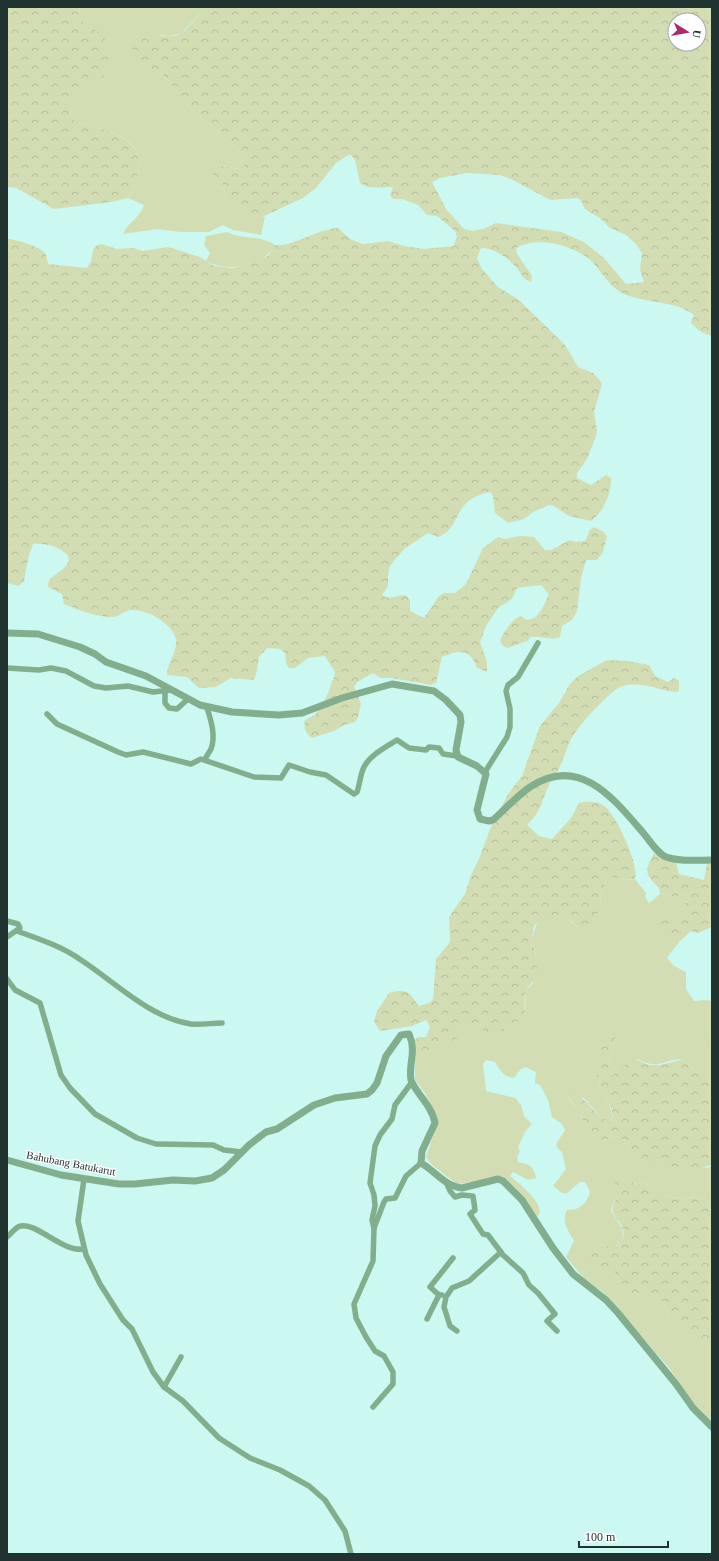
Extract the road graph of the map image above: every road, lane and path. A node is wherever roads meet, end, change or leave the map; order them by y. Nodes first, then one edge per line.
1 (7, 633) edge
2 (538, 643) dead end
3 (7, 668) edge
4 (168, 691) junction
5 (188, 699) junction
6 (207, 708) junction
7 (47, 714) dead end
8 (457, 756) junction
9 (205, 760) junction
10 (485, 772) junction
11 (712, 860) edge
12 (7, 921) edge
13 (17, 931) junction
14 (7, 937) edge
15 (7, 979) edge
16 (222, 1023) dead end
17 (412, 1082) junction
18 (242, 1152) junction
19 (7, 1160) edge
20 (421, 1163) junction
21 (84, 1179) junction
22 (447, 1184) junction
23 (374, 1228) junction
24 (7, 1238) edge
25 (84, 1249) junction
26 (501, 1252) junction
27 (453, 1258) dead end
28 (439, 1295) junction
29 (446, 1297) junction
30 (427, 1318) dead end
31 (457, 1331) dead end
32 (557, 1331) dead end
33 (181, 1356) dead end
34 (164, 1387) junction
35 (373, 1407) dead end
36 (712, 1427) edge
37 (351, 1554) edge

1 - 4 street
2 - 10 street
3 - 4 street
4 - 5 street
4 - 5 street
5 - 6 street
6 - 8 street
6 - 9 street
7 - 9 street
8 - 9 street
8 - 10 street
10 - 11 street
12 - 13 street
13 - 14 street
13 - 16 street
15 - 18 street
17 - 18 street, Bahubang Batukarut
17 - 20 street
17 - 23 street
18 - 21 street, Bahubang Batukarut
19 - 21 street, Bahubang Batukarut
20 - 22 street
20 - 23 street
21 - 25 street
22 - 26 street
22 - 36 street
23 - 35 street
24 - 25 street
25 - 34 street
26 - 29 street
26 - 32 street
27 - 28 street
28 - 29 street
28 - 30 street
29 - 31 street
33 - 34 street
34 - 37 street

